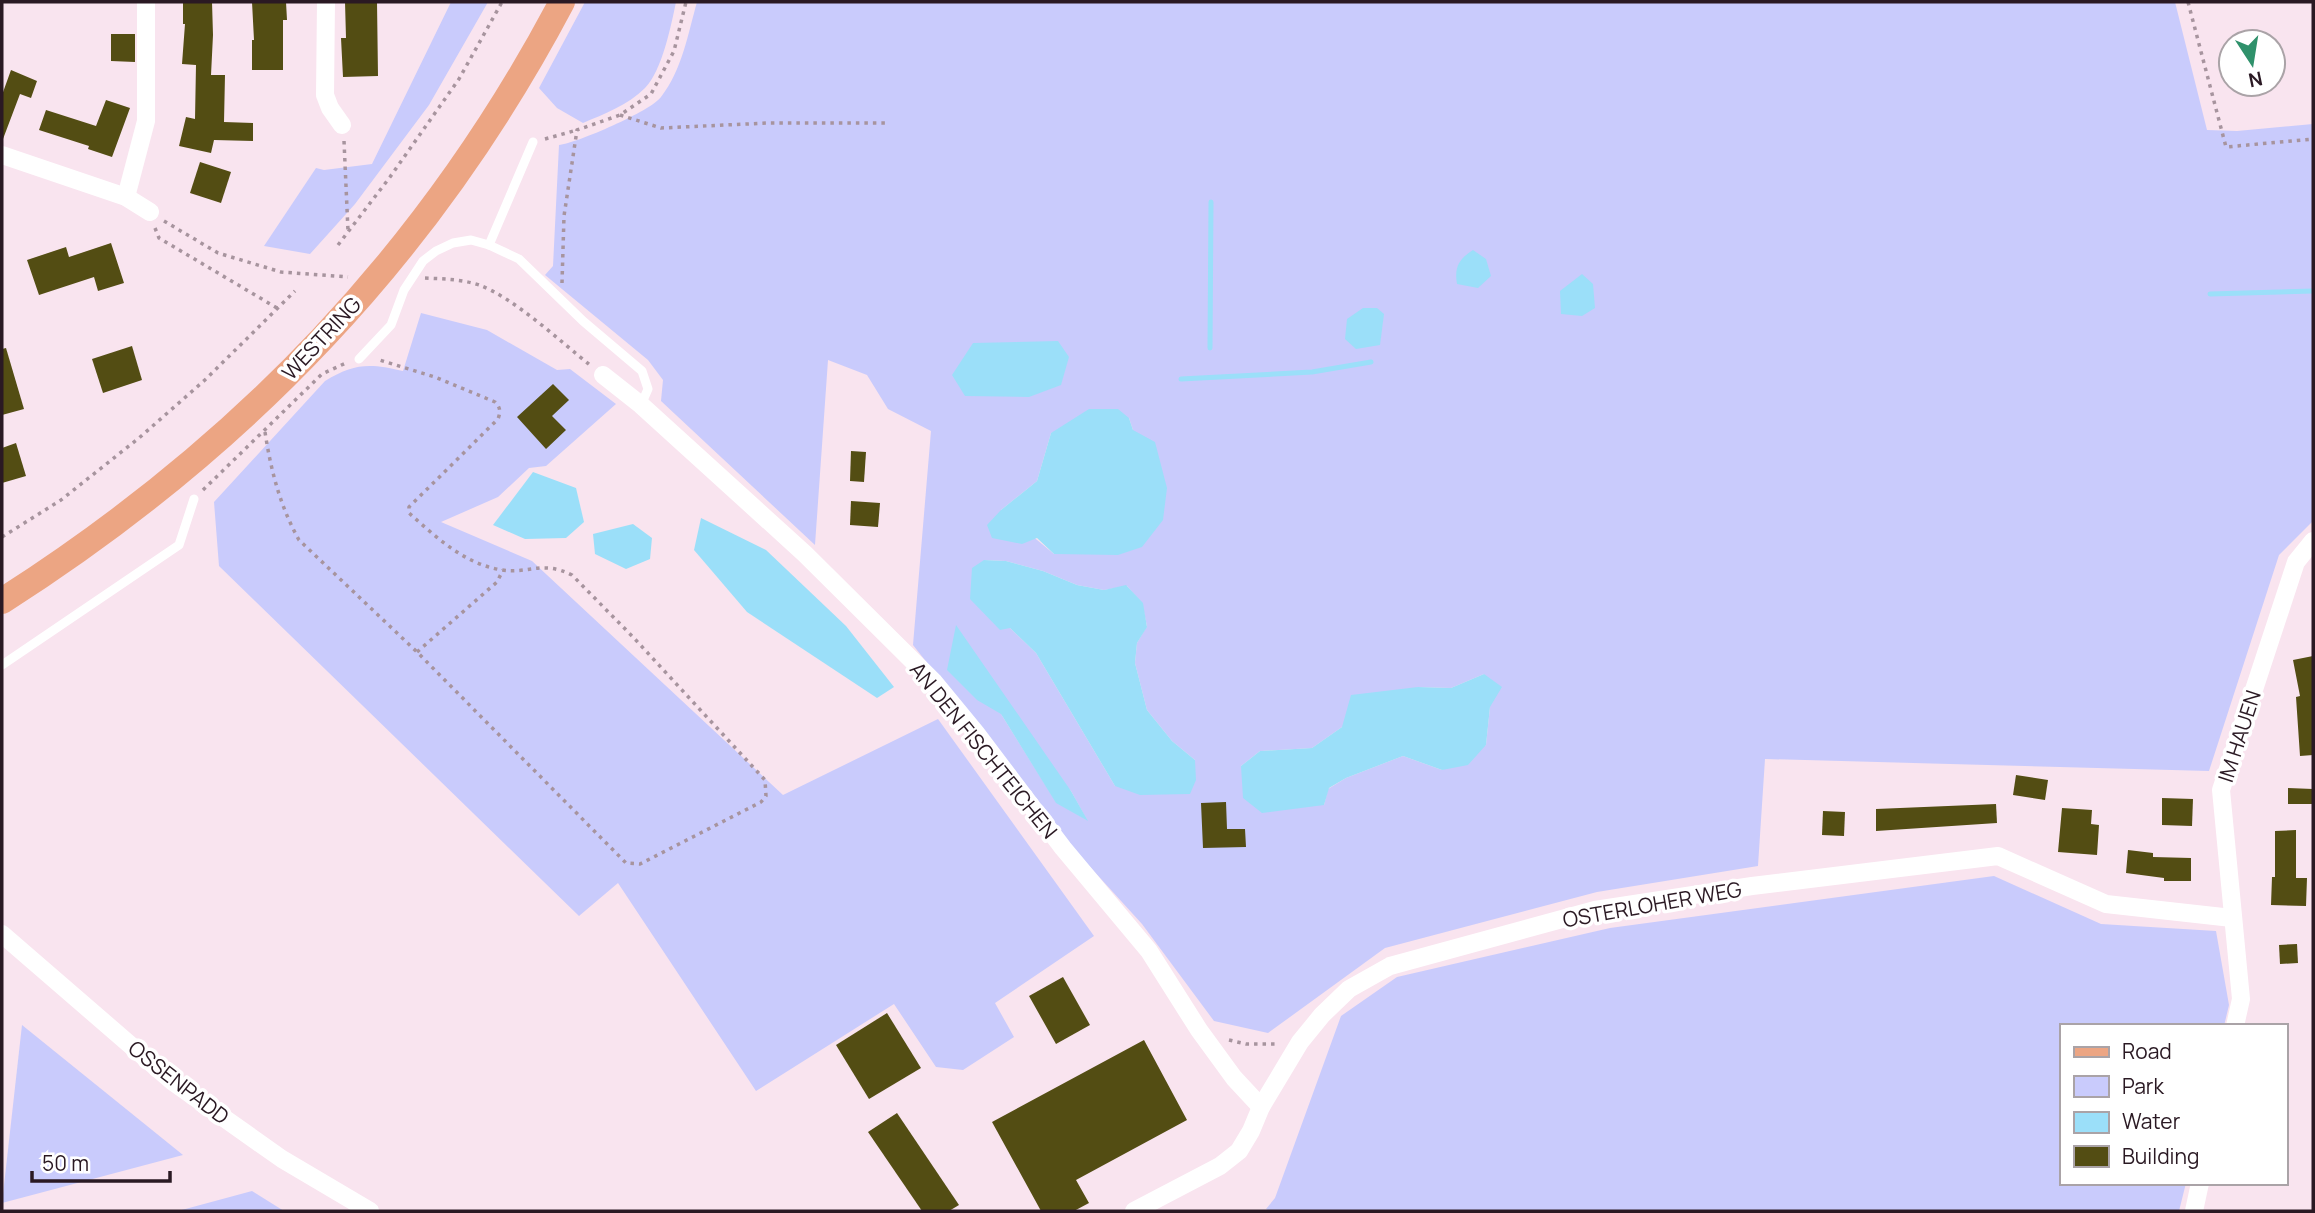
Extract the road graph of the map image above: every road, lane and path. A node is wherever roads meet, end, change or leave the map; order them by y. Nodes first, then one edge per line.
1 (146, 2) edge
2 (326, 2) edge
3 (502, 2) edge
4 (562, 2) edge
5 (687, 2) edge
6 (2188, 2) edge
7 (620, 115) junction
8 (888, 124) dead end
9 (342, 125) joint
10 (577, 130) junction
11 (2313, 139) edge
12 (533, 142) joint
13 (2, 155) edge
14 (126, 197) junction
15 (150, 212) junction
16 (348, 231) junction
17 (338, 245) dead end
18 (489, 245) junction
19 (320, 276) dead end
20 (454, 279) dead end
21 (295, 291) dead end
22 (563, 302) junction
23 (277, 308) junction
24 (359, 359) junction
25 (603, 375) joint
26 (641, 405) junction
27 (265, 432) junction
28 (194, 499) joint
29 (2, 537) edge
30 (2313, 541) edge
31 (503, 570) junction
32 (2, 601) edge
33 (417, 652) junction
34 (2, 665) edge
35 (2232, 918) junction
36 (2, 934) edge
37 (2235, 1024) edge
38 (1199, 1030) junction
39 (1300, 1042) junction
40 (1261, 1107) junction
41 (2200, 1185) edge
42 (370, 1211) edge
43 (1134, 1211) edge
44 (2194, 1211) edge

1 - 14 street
2 - 9 street
3 - 16 path
4 - 32 main road, WESTRING
5 - 7 path
6 - 11 path
7 - 8 path
7 - 10 path
9 - 16 path
10 - 12 path
10 - 22 path
12 - 18 lane
13 - 14 street
14 - 15 street
15 - 19 path
15 - 23 path
16 - 17 path
18 - 22 lane
18 - 24 lane
20 - 25 path
21 - 23 path
22 - 26 lane
23 - 29 path
24 - 27 path
24 - 31 path
25 - 26 street, AN DEN FISCHTEICHEN
26 - 38 street, AN DEN FISCHTEICHEN
27 - 28 path
27 - 33 path
28 - 34 lane
30 - 35 street, IM HAUEN
31 - 33 path
31 - 33 path
35 - 37 street, IM HAUEN
35 - 39 street, OSTERLOHER WEG
36 - 42 street, OSSENPADD
38 - 39 path
38 - 40 street, AN DEN FISCHTEICHEN
39 - 40 street, OSTERLOHER WEG
40 - 43 street, OSTERLOHER WEG
41 - 44 street

